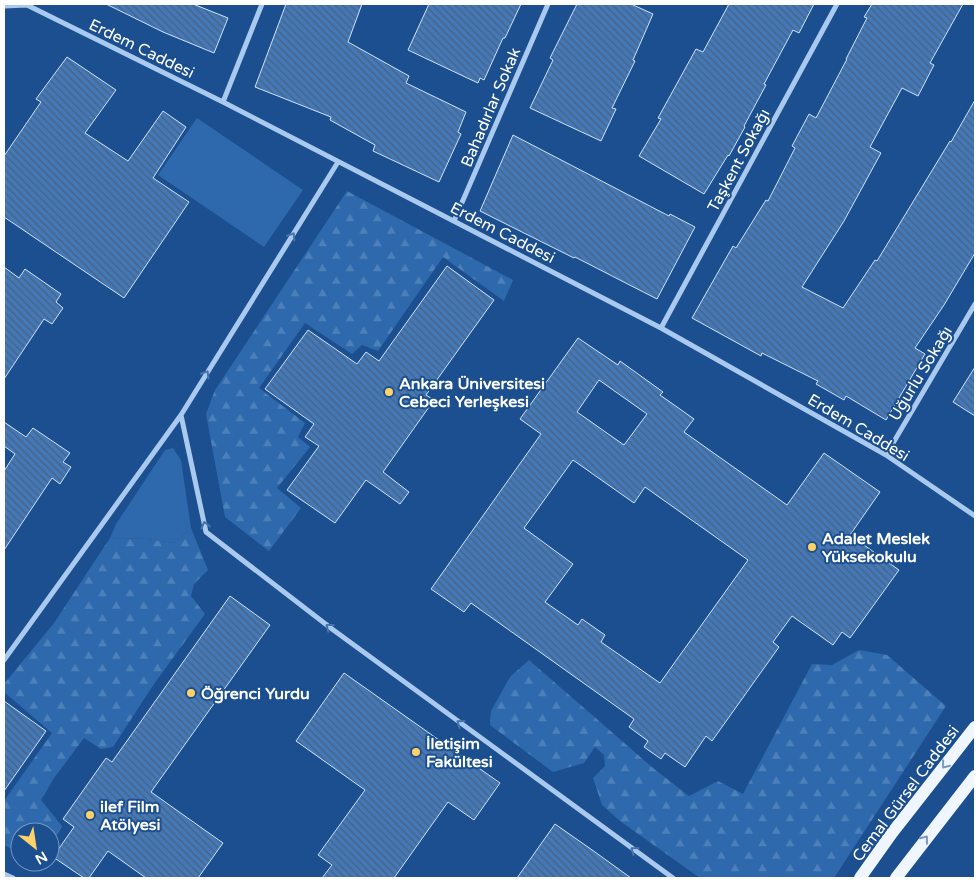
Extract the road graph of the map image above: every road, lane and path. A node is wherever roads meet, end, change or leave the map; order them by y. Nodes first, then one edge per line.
1 (25, 4) edge
2 (262, 4) edge
3 (548, 4) edge
4 (837, 4) edge
5 (4, 6) edge
6 (223, 102) junction
7 (338, 162) junction
8 (454, 221) junction
9 (975, 304) edge
10 (661, 328) junction
11 (180, 415) junction
12 (886, 455) junction
13 (975, 516) edge
14 (4, 660) edge
15 (975, 727) edge
16 (975, 776) edge
17 (4, 874) edge
18 (13, 878) edge
19 (673, 878) edge
20 (860, 878) edge
21 (896, 878) edge

1 - 5 street, Erdem Caddesi
1 - 6 street, Erdem Caddesi
2 - 6 street
3 - 8 street, Bahadırlar Sokak
4 - 10 street, Taşkent Sokağı
6 - 7 street, Erdem Caddesi
7 - 8 street, Erdem Caddesi
11 -> 7 street
8 - 10 street, Erdem Caddesi
9 - 12 street, Uğurlu Sokağı
10 - 12 street, Erdem Caddesi
11 - 14 street
19 -> 11 street
12 - 13 street, Erdem Caddesi
15 -> 20 main road, Cemal Gürsel Caddesi
21 -> 16 main road
17 - 18 street

